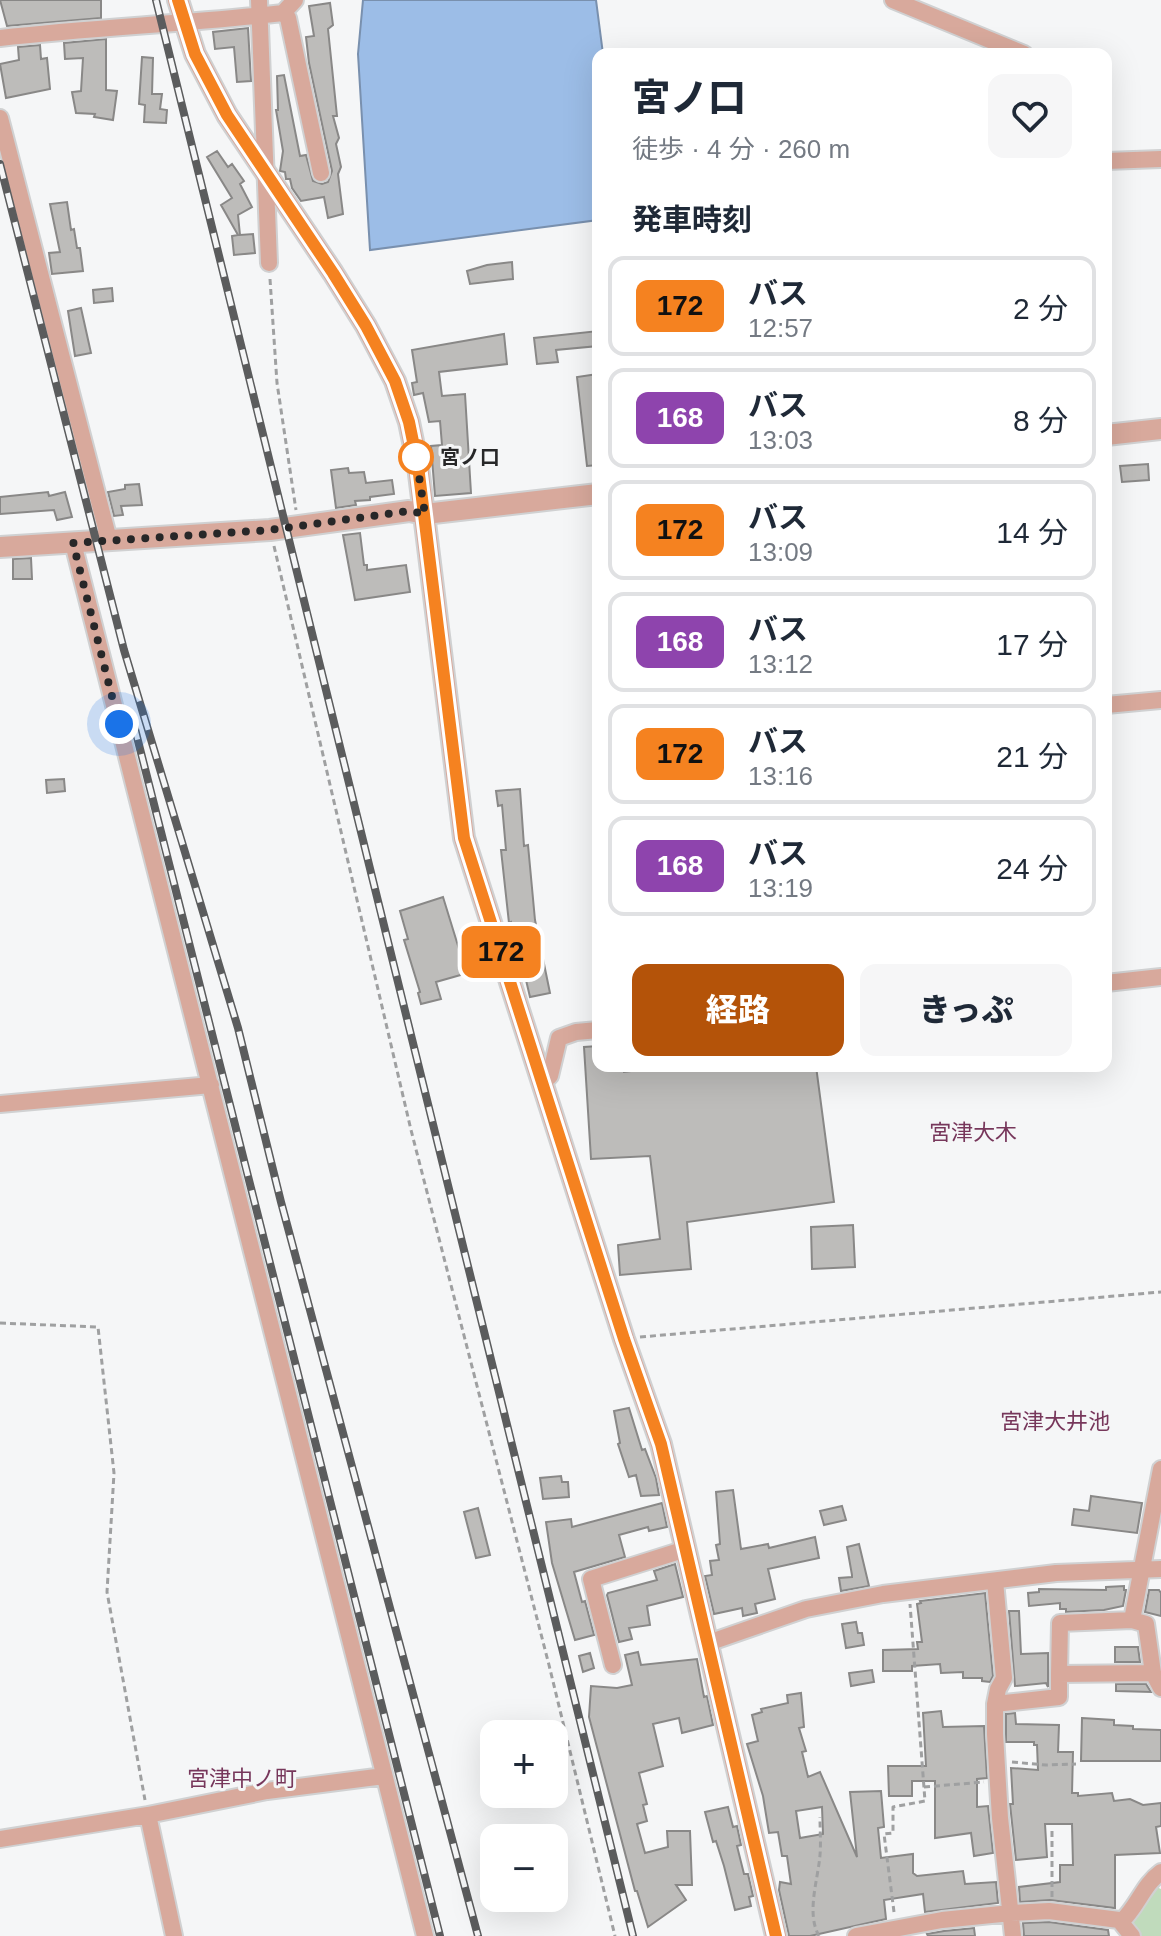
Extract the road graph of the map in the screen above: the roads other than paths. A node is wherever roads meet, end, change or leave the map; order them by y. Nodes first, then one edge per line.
1 (178, 0) edge
2 (295, 0) edge
3 (893, 0) edge
4 (260, 8) edge
5 (283, 13) junction
6 (184, 23) junction
7 (0, 38) edge
8 (1009, 48) edge
9 (0, 118) edge
10 (1161, 159) edge
11 (1112, 161) edge
12 (265, 169) junction
13 (321, 173) dead end
14 (269, 263) road end
15 (1161, 429) edge
16 (1112, 434) edge
17 (592, 495) edge
18 (425, 514) junction
19 (109, 540) junction
20 (73, 543) junction
21 (0, 547) edge
22 (1161, 700) edge
23 (1112, 704) edge
24 (1161, 977) edge
25 (1112, 982) edge
26 (592, 1031) edge
27 (542, 1082) junction
28 (211, 1085) junction
29 (0, 1104) edge
30 (1161, 1469) edge
31 (686, 1549) junction
32 (1140, 1568) junction
33 (1161, 1569) edge
34 (995, 1581) junction
35 (1132, 1620) junction
36 (708, 1643) junction
37 (613, 1665) dead end
38 (1059, 1674) junction
39 (1157, 1681) edge
40 (995, 1704) junction
41 (384, 1776) junction
42 (148, 1815) junction
43 (0, 1839) edge
44 (1161, 1872) edge
45 (1011, 1913) junction
46 (1121, 1922) junction
47 (174, 1936) edge
48 (425, 1936) edge
49 (776, 1936) edge
50 (856, 1936) edge
51 (1013, 1936) edge
52 (1132, 1936) edge

1 - 6 street
2 - 5 street
3 - 8 street
4 - 5 street
4 - 6 street
4 - 12 street
5 - 13 street
6 - 7 street
6 - 12 street
9 - 19 street
10 - 11 street
12 - 14 street
12 - 18 street
15 - 16 street
17 - 18 street
18 - 19 street
18 - 27 street
19 - 20 street
20 - 21 street
20 - 28 street
22 - 23 street
24 - 25 street
26 - 27 street
27 - 31 street
28 - 29 street
28 - 41 street
30 - 32 street
31 - 36 street
31 - 37 street
32 - 33 street
32 - 34 street
32 - 35 street
34 - 36 street
34 - 40 street
35 - 38 street
35 - 39 street
36 - 49 street
38 - 39 street
38 - 40 street
40 - 45 street
41 - 42 street
41 - 48 street
42 - 43 street
42 - 47 street
44 - 46 street
45 - 46 street
45 - 50 street
45 - 51 street
46 - 52 street

